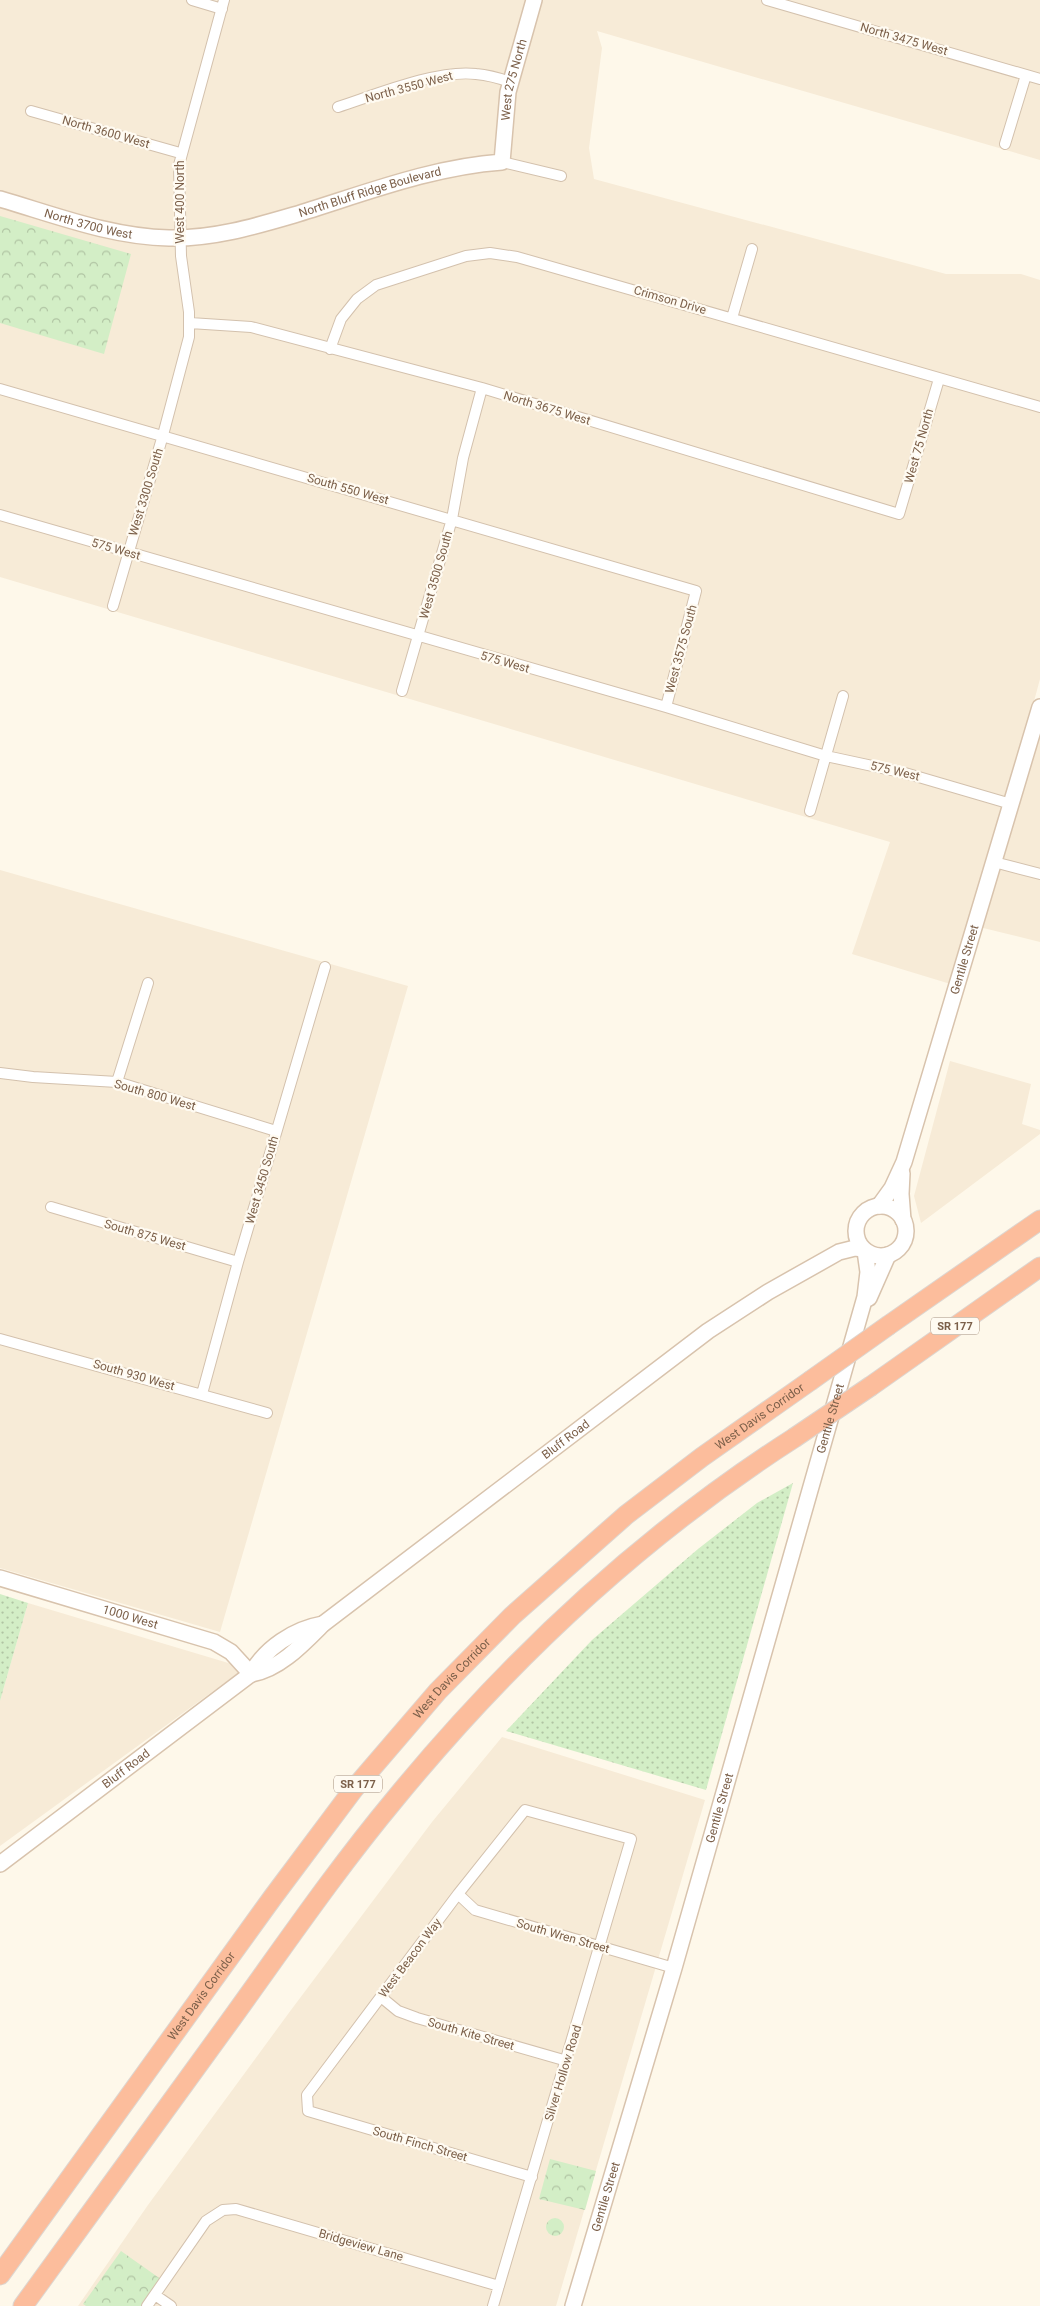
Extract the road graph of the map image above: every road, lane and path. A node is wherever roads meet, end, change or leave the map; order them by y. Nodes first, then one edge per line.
1 (192, 0) edge
2 (534, 0) edge
3 (768, 0) edge
4 (790, 3) edge
5 (223, 4) edge
6 (1026, 75) junction
7 (1040, 79) edge
8 (510, 82) junction
9 (338, 107) dead end
10 (31, 111) dead end
11 (1005, 144) dead end
12 (180, 153) junction
13 (502, 162) junction
14 (561, 176) dead end
15 (0, 199) edge
16 (181, 238) junction
17 (752, 249) dead end
18 (732, 318) junction
19 (190, 323) junction
20 (330, 348) junction
21 (178, 378) joint
22 (938, 379) junction
23 (482, 388) junction
24 (0, 389) edge
25 (1040, 408) edge
26 (163, 435) junction
27 (899, 514) joint
28 (0, 515) edge
29 (452, 519) junction
30 (128, 553) junction
31 (696, 591) joint
32 (113, 606) dead end
33 (419, 637) junction
34 (402, 691) dead end
35 (843, 696) dead end
36 (666, 707) junction
37 (1040, 707) edge
38 (826, 756) junction
39 (1011, 804) junction
40 (810, 810) dead end
41 (994, 862) junction
42 (1040, 874) edge
43 (325, 967) dead end
44 (148, 982) dead end
45 (0, 1073) edge
46 (117, 1082) junction
47 (276, 1131) junction
48 (904, 1162) junction
49 (879, 1206) junction
50 (51, 1208) dead end
51 (903, 1220) junction
52 (1040, 1220) edge
53 (857, 1224) junction
54 (864, 1250) junction
55 (888, 1255) junction
56 (238, 1262) junction
57 (813, 1266) junction
58 (1040, 1267) edge
59 (861, 1310) junction
60 (0, 1339) edge
61 (202, 1394) junction
62 (267, 1413) dead end
63 (0, 1578) edge
64 (251, 1674) junction
65 (631, 1839) joint
66 (0, 1864) edge
67 (458, 1894) junction
68 (600, 1946) junction
69 (674, 1968) junction
70 (381, 1997) junction
71 (567, 2060) junction
72 (308, 2111) joint
73 (532, 2177) junction
74 (0, 2275) edge
75 (499, 2286) junction
76 (155, 2295) junction
77 (23, 2306) edge
78 (147, 2306) edge
79 (171, 2306) edge
80 (493, 2306) edge
81 (573, 2306) edge

1 - 5 street
2 - 8 main road, West 275 North
3 - 4 street, North 3475 West
4 - 6 street, North 3475 West
5 - 12 street, West 400 North
6 - 7 street, North 3475 West
6 - 11 street
8 - 9 street, North 3550 West
8 - 13 main road, West 275 North
10 - 12 street, North 3600 West
12 - 16 street, West 400 North
13 - 14 street, North Bluff Ridge Boulevard
13 - 16 main road, North Bluff Ridge Boulevard
15 - 16 main road, North 3700 West
16 - 19 street, West 400 North
17 - 18 street
18 - 20 street, Crimson Drive
18 - 22 street, Crimson Drive
19 - 20 street, North 3675 West
19 - 21 street, West 400 North
20 - 23 street, North 3675 West
21 - 26 street, West 3300 South
22 - 25 street, Crimson Drive
22 - 27 street, West 75 North
23 - 27 street, North 3675 West
23 - 29 street, West 3500 South
24 - 26 street, South 550 West
26 - 29 street, South 550 West
26 - 30 street, West 3300 South
28 - 30 street, 575 West
29 - 31 street, South 550 West
29 - 33 street, West 3500 South
30 - 32 street, West 3300 South
30 - 33 street, 575 West
31 - 36 street, West 3575 South
33 - 34 street, West 3500 South
33 - 36 street, 575 West
35 - 38 street
36 - 38 street, 575 West
37 - 39 main road, Gentile Street
38 - 39 street, 575 West
38 - 40 street
39 - 41 main road, Gentile Street
41 - 42 street
41 - 48 main road, Gentile Street
43 - 47 street, West 3450 South
44 - 46 street
45 - 46 street, South 800 West
46 - 47 street, South 800 West
47 - 56 street, West 3450 South
48 - 49 main road, Gentile Street
48 - 51 main road
49 - 51 main road
49 - 53 main road
50 - 56 street, South 875 West
51 - 55 main road
52 - 74 highway, West Davis Corridor / SR 177, bridge
53 - 54 main road
53 - 57 main road, Bluff Road
54 - 55 main road
54 - 57 main road, Bluff Road
54 - 59 main road, Gentile Street
55 - 59 main road, Gentile Street
56 - 61 street, West 3450 South
57 - 64 main road, Bluff Road
58 - 77 highway, SR 177, bridge
59 - 69 main road, Gentile Street
60 - 61 street, South 930 West
61 - 62 street, South 930 West
63 - 64 main road, 1000 West
64 - 66 main road, Bluff Road
65 - 67 street, West Beacon Way
65 - 68 street, Silver Hollow Road
67 - 68 street, South Wren Street
67 - 70 street, West Beacon Way
68 - 69 street, South Wren Street
68 - 71 street, Silver Hollow Road
69 - 81 main road, Gentile Street
70 - 71 street, South Kite Street
70 - 72 street, West Beacon Way
71 - 73 street, Silver Hollow Road
72 - 73 street, South Finch Street
73 - 75 street, Silver Hollow Road
75 - 76 street, Bridgeview Lane
75 - 80 street, Silver Hollow Road
76 - 78 street
76 - 79 street

